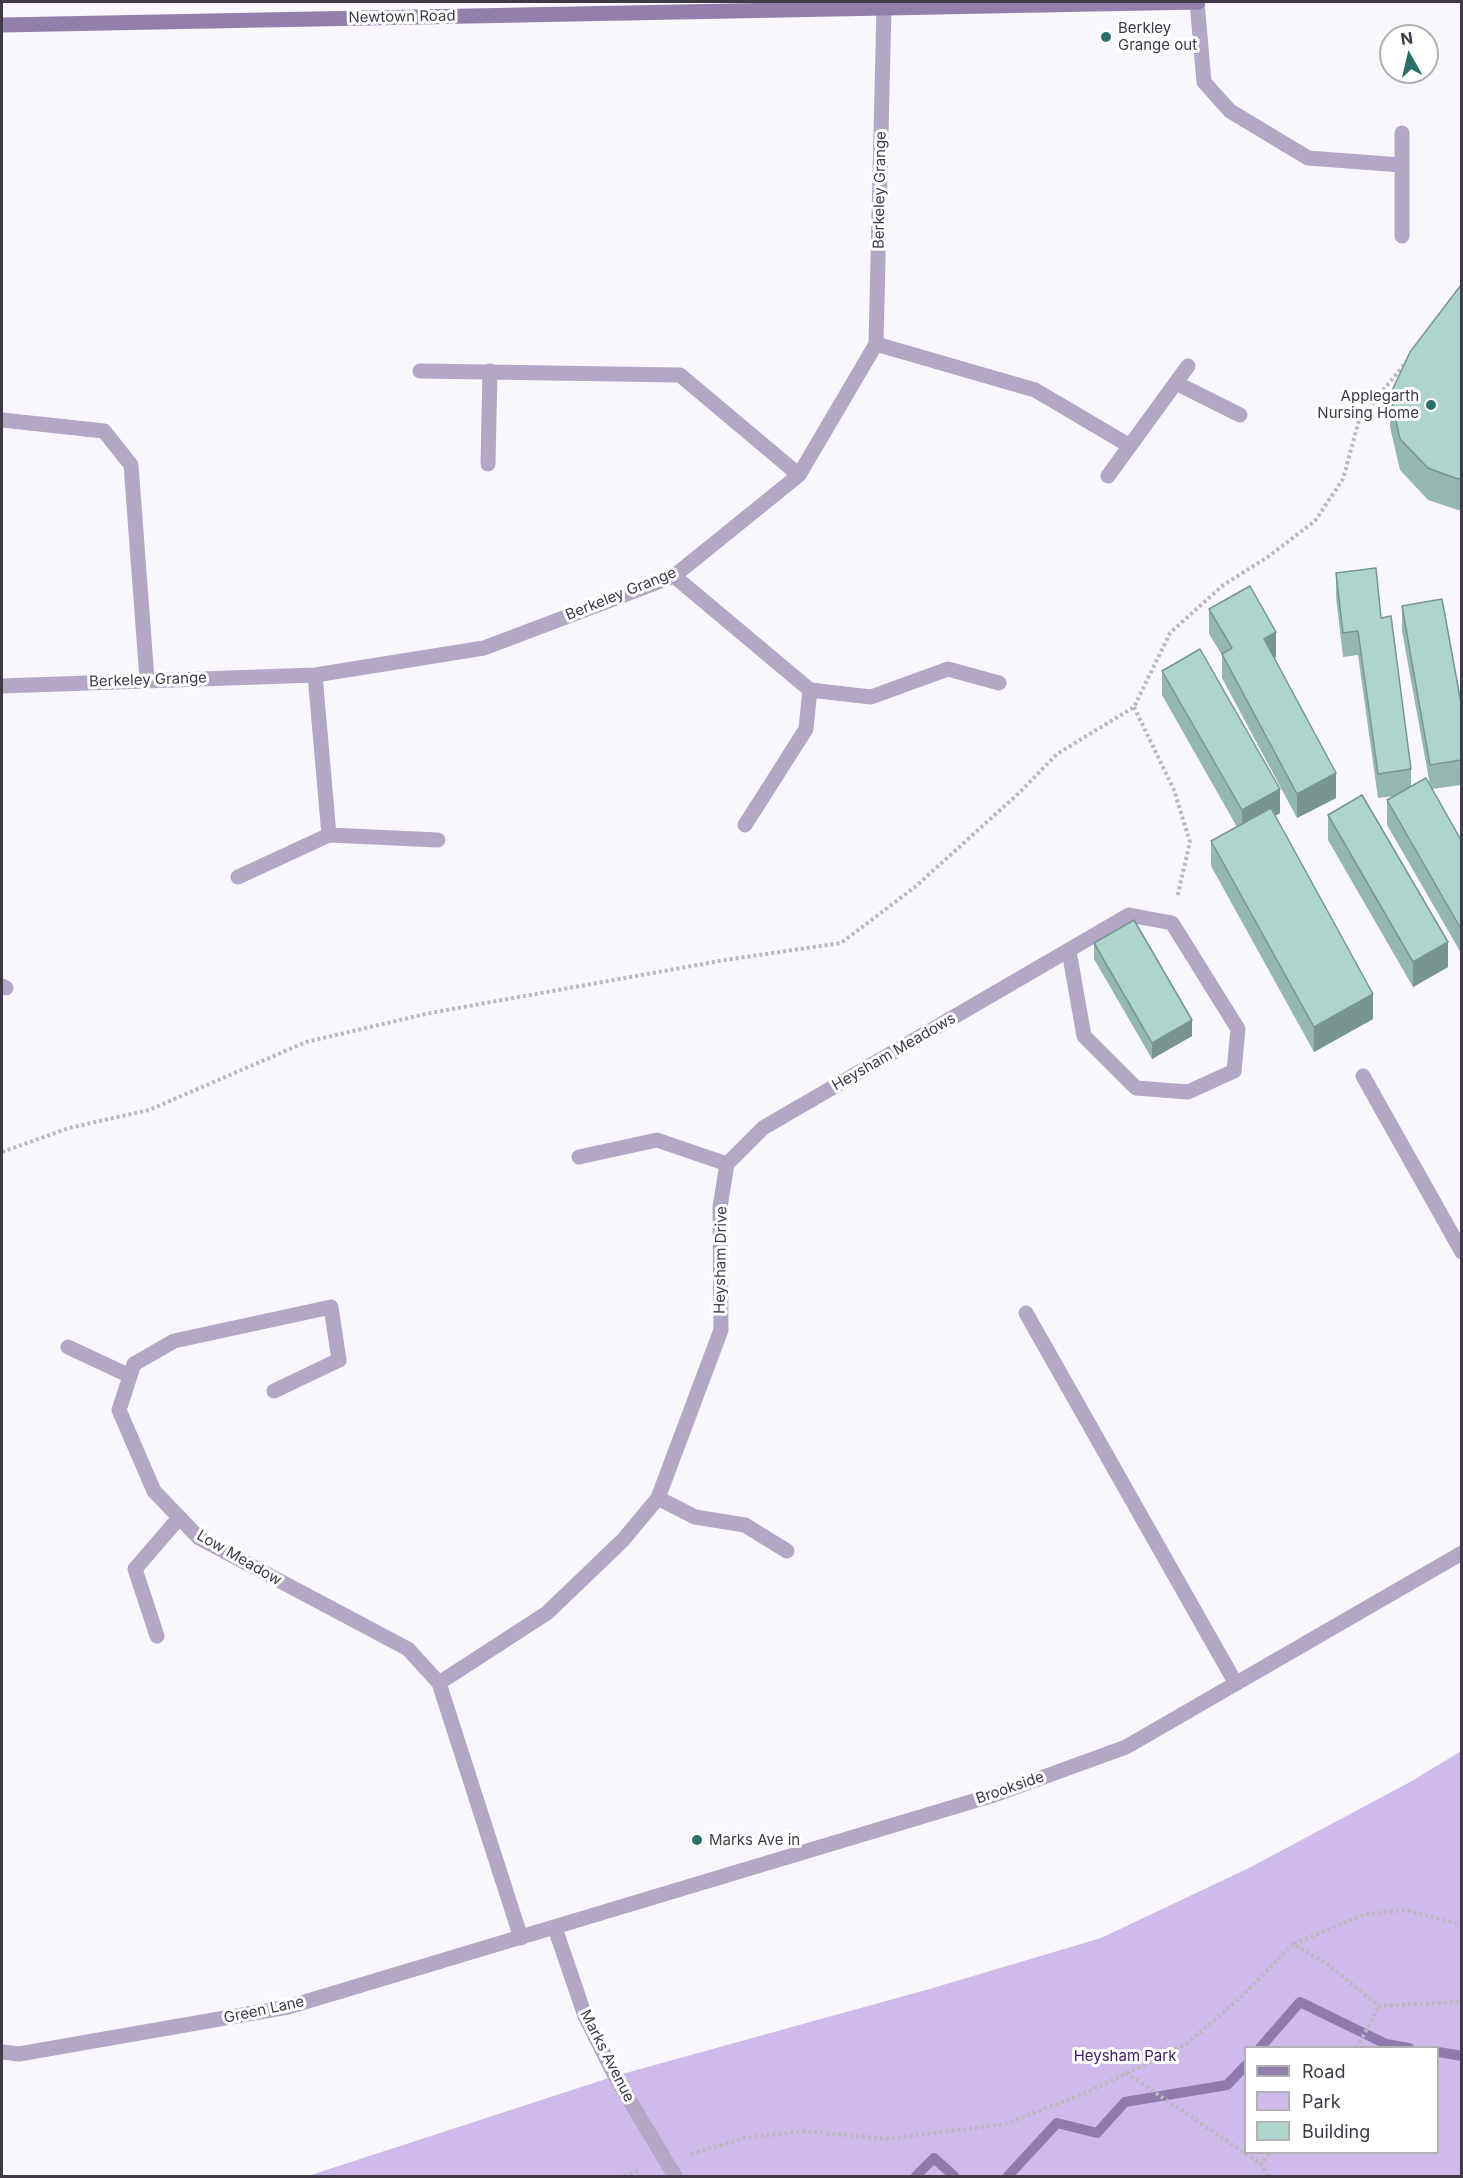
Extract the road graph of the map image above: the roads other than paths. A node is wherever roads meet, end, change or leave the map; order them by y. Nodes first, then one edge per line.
1 (1198, 2) edge
2 (884, 7) junction
3 (2, 25) edge
4 (1402, 133) dead end
5 (1401, 165) junction
6 (1402, 236) dead end
7 (876, 344) junction
8 (1188, 366) dead end
9 (420, 371) dead end
10 (490, 371) junction
11 (1176, 383) junction
12 (1240, 415) dead end
13 (2, 420) edge
14 (1130, 446) junction
15 (488, 464) dead end
16 (799, 475) junction
17 (1108, 476) dead end
18 (674, 576) junction
19 (315, 675) junction
20 (147, 679) junction
21 (999, 683) dead end
22 (2, 686) edge
23 (810, 690) junction
24 (745, 825) dead end
25 (329, 835) junction
26 (438, 840) dead end
27 (238, 877) dead end
28 (1069, 951) junction
29 (1363, 1076) dead end
30 (579, 1157) dead end
31 (727, 1164) junction
32 (1461, 1252) edge
33 (1026, 1312) dead end
34 (68, 1347) dead end
35 (130, 1376) junction
36 (274, 1391) dead end
37 (658, 1498) junction
38 (179, 1518) junction
39 (787, 1551) dead end
40 (1461, 1553) edge
41 (157, 1636) dead end
42 (1235, 1682) junction
43 (439, 1683) junction
44 (555, 1928) junction
45 (521, 1938) junction
46 (2, 2052) edge
47 (675, 2176) edge

1 - 2 main road, Newtown Road
1 - 5 street
2 - 3 main road, Newtown Road
2 - 7 street, Berkeley Grange
4 - 5 street
5 - 6 street
7 - 14 street
7 - 16 street, Berkeley Grange
8 - 11 street
9 - 10 street
10 - 15 street
10 - 16 street
11 - 12 street
11 - 14 street
13 - 20 street
14 - 17 street
16 - 18 street, Berkeley Grange
18 - 19 street, Berkeley Grange
18 - 23 street
19 - 20 street, Berkeley Grange
19 - 25 street
20 - 22 street, Berkeley Grange
21 - 23 street
23 - 24 street
25 - 26 street
25 - 27 street
28 - 28 street, Heysham Meadows
28 - 31 street, Heysham Meadows
29 - 32 street
30 - 31 street
31 - 37 street, Heysham Drive
33 - 42 street
34 - 35 street
35 - 36 street, Low Meadow
35 - 38 street, Low Meadow
37 - 39 street
37 - 43 street, Heysham Drive
38 - 41 street
38 - 43 street, Low Meadow
40 - 42 street, Brookside
42 - 44 street, Brookside
43 - 45 street, Low Meadow
44 - 45 street, Brookside
44 - 47 street, Marks Avenue
45 - 46 street, Green Lane

